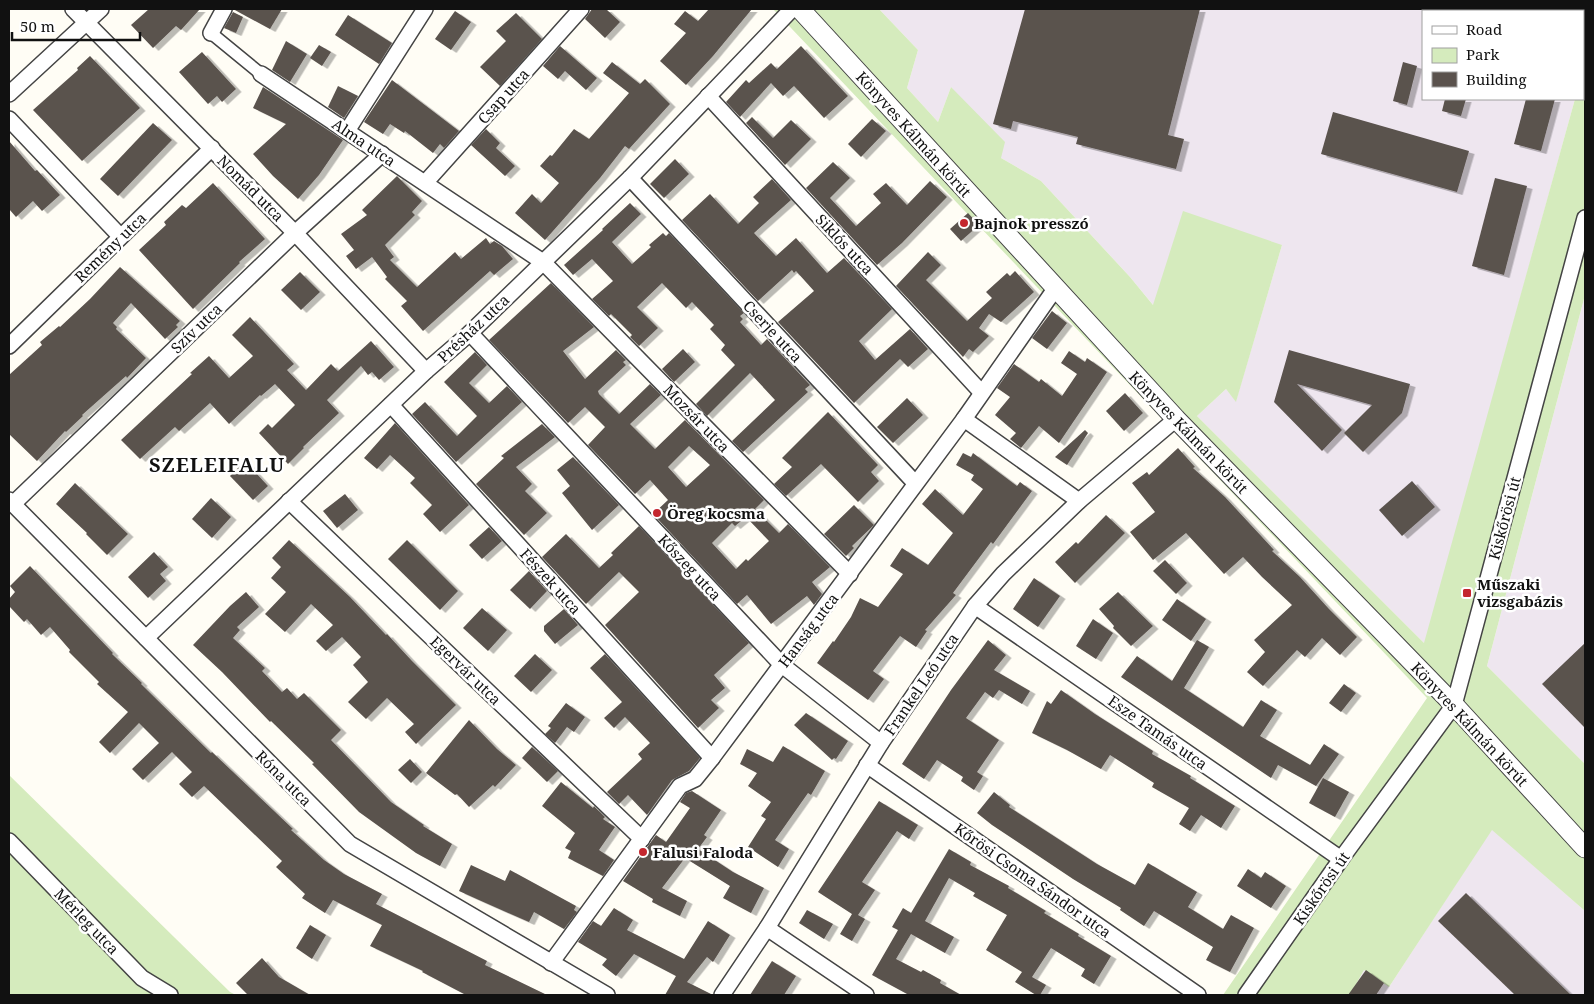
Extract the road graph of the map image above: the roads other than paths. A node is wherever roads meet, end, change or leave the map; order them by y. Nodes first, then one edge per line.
1 (73, 9) edge
2 (101, 9) edge
3 (224, 9) edge
4 (426, 9) edge
5 (581, 9) edge
6 (792, 9) edge
7 (800, 9) edge
8 (87, 23) junction
9 (211, 33) joint
10 (261, 74) joint
11 (9, 94) edge
12 (708, 96) junction
13 (9, 119) edge
14 (347, 131) junction
15 (212, 148) junction
16 (382, 154) junction
17 (630, 178) junction
18 (425, 183) junction
19 (1585, 218) edge
20 (295, 233) junction
21 (120, 236) junction
22 (544, 262) junction
23 (1055, 289) junction
24 (470, 333) junction
25 (9, 346) edge
26 (426, 371) junction
27 (982, 392) junction
28 (391, 405) junction
29 (964, 419) junction
30 (1176, 419) junction
31 (915, 483) junction
32 (289, 501) junction
33 (1079, 501) junction
34 (11, 502) edge
35 (850, 574) junction
36 (975, 606) junction
37 (146, 638) junction
38 (782, 665) junction
39 (1454, 705) junction
40 (881, 743) junction
41 (712, 758) junction
42 (867, 765) junction
43 (642, 840) junction
44 (10, 846) edge
45 (1585, 848) edge
46 (1341, 859) junction
47 (767, 928) junction
48 (551, 963) junction
49 (170, 995) edge
50 (607, 995) edge
51 (722, 995) edge
52 (866, 995) edge
53 (1198, 995) edge
54 (1246, 995) edge

1 - 8 street, Nomád utca
2 - 8 street
3 - 9 street, Alma utca
4 - 14 street
5 - 18 street, Csap utca
6 - 12 street, Présház utca
7 - 23 street, Könyves Kálmán körút
8 - 11 street
8 - 15 street, Nomád utca
9 - 10 street, Alma utca
10 - 14 street, Alma utca
12 - 17 street, Présház utca
12 - 27 street, Siklós utca
13 - 21 street
14 - 16 street, Alma utca
15 - 20 street, Nomád utca
15 - 21 street, Remény utca
16 - 18 street, Alma utca
16 - 20 street, Szív utca
17 - 22 street, Présház utca
17 - 31 street, Cserje utca
18 - 22 street, Alma utca
19 - 39 street, Kiskőrösi út
20 - 26 street, Nomád utca
20 - 34 street, Szív utca
21 - 25 street, Remény utca
22 - 24 street, Présház utca
22 - 35 street, Mozsár utca
23 - 27 street, Hanság utca
23 - 30 street, Könyves Kálmán körút
24 - 26 street, Présház utca
24 - 38 street, Kőszeg utca
26 - 28 street, Présház utca
27 - 29 street, Hanság utca
28 - 32 street, Présház utca
28 - 41 street, Fészek utca
29 - 31 street, Hanság utca
29 - 33 street
30 - 33 street, Frankel Leó utca
30 - 39 street, Könyves Kálmán körút
31 - 35 street, Hanság utca
32 - 37 street, Présház utca
32 - 43 street, Egervár utca
33 - 36 street, Frankel Leó utca
34 - 37 street, Róna utca
35 - 38 street, Hanság utca
36 - 40 street, Frankel Leó utca
36 - 46 street, Esze Tamás utca
37 - 48 street, Róna utca
38 - 40 street, Kőszeg utca
38 - 41 street, Hanság utca
39 - 45 street, Könyves Kálmán körút
39 - 46 street, Kiskőrösi út
40 - 42 street, Frankel Leó utca
41 - 43 street, Hanság utca
42 - 47 street, Frankel Leó utca
42 - 53 street, Kőrösi Csoma Sándor utca
43 - 48 street, Hanság utca
44 - 49 street, Mérleg utca
46 - 54 street, Kiskőrösi út
47 - 51 street, Frankel Leó utca
47 - 52 street
48 - 50 street, Róna utca

